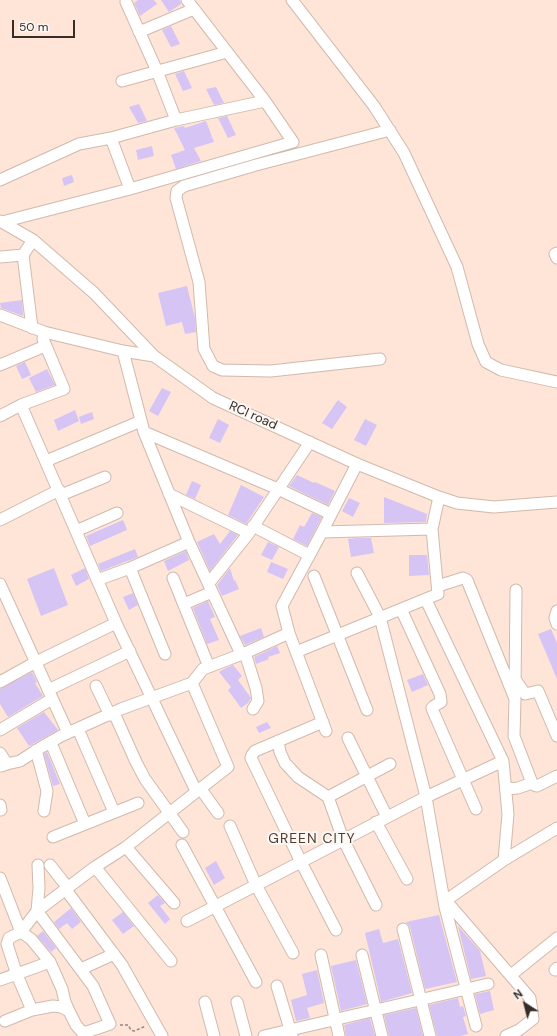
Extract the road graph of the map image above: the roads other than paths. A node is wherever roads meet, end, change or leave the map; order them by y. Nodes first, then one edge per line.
1 (187, 0) edge
2 (292, 0) edge
3 (126, 2) dead end
4 (194, 9) junction
5 (139, 32) junction
6 (227, 52) junction
7 (157, 71) junction
8 (122, 81) dead end
9 (265, 101) junction
10 (176, 120) junction
11 (390, 130) junction
12 (111, 138) junction
13 (0, 180) edge
14 (130, 189) junction
15 (1, 221) edge
16 (33, 240) junction
17 (557, 253) edge
18 (23, 255) junction
19 (0, 257) edge
20 (557, 258) edge
21 (0, 315) edge
22 (32, 328) junction
23 (44, 332) junction
24 (45, 346) junction
25 (123, 351) junction
26 (154, 356) junction
27 (380, 359) dead end
28 (0, 365) edge
29 (557, 382) edge
30 (21, 406) junction
31 (0, 416) edge
32 (142, 426) junction
33 (310, 442) junction
34 (46, 460) junction
35 (357, 464) junction
36 (105, 477) dead end
37 (278, 489) junction
38 (60, 492) junction
39 (169, 494) junction
40 (439, 497) junction
41 (557, 502) edge
42 (118, 513) dead end
43 (331, 514) junction
44 (0, 520) edge
45 (432, 529) junction
46 (251, 530) junction
47 (76, 531) junction
48 (322, 532) junction
49 (189, 542) junction
50 (309, 555) junction
51 (130, 568) junction
52 (357, 572) dead end
53 (314, 576) dead end
54 (173, 578) dead end
55 (97, 580) junction
56 (0, 584) edge
57 (438, 586) junction
58 (210, 588) junction
59 (516, 590) dead end
60 (426, 600) junction
61 (184, 604) junction
62 (401, 609) junction
63 (557, 611) edge
64 (380, 617) junction
65 (116, 623) junction
66 (557, 624) edge
67 (289, 633) junction
68 (337, 634) junction
69 (130, 651) junction
70 (296, 652) junction
71 (243, 653) junction
72 (166, 654) dead end
73 (36, 662) junction
74 (209, 667) junction
75 (515, 680) junction
76 (0, 682) edge
77 (192, 683) junction
78 (96, 686) dead end
79 (50, 694) junction
80 (153, 698) junction
81 (515, 699) junction
82 (253, 709) dead end
83 (367, 710) dead end
84 (112, 714) junction
85 (0, 730) edge
86 (73, 731) junction
87 (557, 736) edge
88 (348, 738) dead end
89 (278, 742) junction
90 (51, 743) junction
91 (36, 750) junction
92 (0, 753) edge
93 (503, 760) junction
94 (390, 764) dead end
95 (4, 765) edge
96 (557, 776) edge
97 (367, 777) junction
98 (463, 779) junction
99 (532, 783) junction
100 (198, 789) junction
101 (506, 789) junction
102 (328, 797) junction
103 (426, 797) junction
104 (138, 803) dead end
105 (476, 810) dead end
106 (44, 811) dead end
107 (114, 812) junction
108 (169, 812) junction
109 (218, 813) dead end
110 (387, 817) junction
111 (376, 822) junction
112 (85, 824) junction
113 (230, 826) dead end
114 (557, 828) edge
115 (183, 832) dead end
116 (53, 837) dead end
117 (343, 839) junction
118 (182, 845) dead end
119 (126, 847) junction
120 (504, 860) junction
121 (301, 862) junction
122 (38, 864) dead end
123 (50, 865) dead end
124 (95, 867) junction
125 (0, 878) edge
126 (407, 879) dead end
127 (256, 885) junction
128 (67, 889) junction
129 (445, 901) junction
130 (174, 903) dead end
131 (376, 905) dead end
132 (215, 906) junction
133 (37, 911) junction
134 (187, 921) dead end
135 (403, 929) dead end
136 (336, 930) dead end
137 (21, 932) junction
138 (557, 938) edge
139 (292, 953) dead end
140 (114, 954) junction
141 (321, 955) dead end
142 (362, 955) dead end
143 (171, 961) dead end
144 (50, 962) junction
145 (81, 969) junction
146 (17, 975) junction
147 (511, 975) junction
148 (0, 980) edge
149 (256, 982) dead end
150 (488, 984) dead end
151 (277, 986) dead end
152 (467, 988) junction
153 (420, 999) junction
154 (205, 1002) dead end
155 (237, 1002) dead end
156 (32, 1010) junction
157 (376, 1010) junction
158 (69, 1011) junction
159 (335, 1019) junction
160 (5, 1021) dead end
161 (476, 1026) dead end
162 (156, 1031) edge
163 (292, 1033) edge
164 (520, 1033) edge
165 (214, 1036) edge
166 (246, 1036) edge
167 (264, 1036) edge
168 (339, 1036) edge
169 (382, 1036) edge
170 (430, 1036) edge
171 (506, 1036) edge

1 - 4 street
2 - 11 street
3 - 5 street
4 - 5 street
4 - 6 street
5 - 7 street
6 - 7 street
6 - 9 street
7 - 8 street
7 - 10 street
9 - 10 street
9 - 14 street
10 - 12 street
11 - 27 street
11 - 29 street
12 - 13 street
12 - 14 street
14 - 15 street
15 - 16 street, RCI road
16 - 18 street
16 - 26 street, RCI road
17 - 20 street
18 - 19 street
18 - 22 street
21 - 22 street
22 - 23 street
23 - 24 street
23 - 25 street
24 - 28 street
24 - 30 street
25 - 26 street
25 - 32 street
26 - 33 street, RCI road
30 - 31 street
30 - 34 street
32 - 34 street
32 - 37 street
32 - 39 street
33 - 35 street, RCI road
33 - 37 street
34 - 38 street
35 - 40 street, RCI road
35 - 43 street
36 - 38 street
37 - 43 street
37 - 46 street
38 - 44 street
38 - 47 street
39 - 46 street
39 - 49 street
40 - 41 street, RCI road
40 - 45 street
42 - 47 street
43 - 48 street
45 - 48 street
45 - 57 street
46 - 50 street
46 - 58 street
47 - 55 street
48 - 50 street
49 - 51 street
49 - 58 street
50 - 67 street
51 - 55 street
51 - 72 street
52 - 64 street
53 - 68 street
54 - 61 street
55 - 65 street
56 - 73 street
57 - 60 street
57 - 81 street
58 - 61 street
58 - 71 street
59 - 75 street
60 - 62 street
60 - 93 street
61 - 74 street
62 - 64 street
62 - 98 street
63 - 66 street
64 - 68 street
64 - 103 street
65 - 69 street
65 - 73 street
67 - 70 street
67 - 71 street
68 - 70 street
68 - 83 street
69 - 79 street
69 - 80 street
70 - 89 street
71 - 74 street
71 - 82 street
73 - 76 street
73 - 79 street
74 - 77 street
75 - 81 street
75 - 87 street
77 - 80 street
77 - 100 street
78 - 84 street
79 - 85 street
79 - 86 street
80 - 84 street
80 - 100 street
81 - 99 street
84 - 86 street
84 - 108 street
86 - 90 street
86 - 107 street
88 - 97 street
89 - 102 street
89 - 121 street
90 - 91 street
90 - 112 street
91 - 95 street
91 - 106 street
92 - 95 street
93 - 98 street
93 - 101 street
94 - 97 street
96 - 99 street
97 - 102 street
97 - 110 street
98 - 103 street
98 - 105 street
99 - 101 street
100 - 108 street
100 - 109 street
101 - 120 street
102 - 117 street
103 - 110 street
103 - 129 street
104 - 107 street
107 - 112 street
108 - 115 street
108 - 119 street
110 - 111 street
111 - 117 street
111 - 126 street
112 - 116 street
113 - 127 street
114 - 120 street
117 - 121 street
117 - 131 street
118 - 132 street
119 - 124 street
119 - 130 street
120 - 129 street
121 - 127 street
121 - 136 street
122 - 133 street
123 - 128 street
124 - 128 street
124 - 143 street
125 - 137 street
127 - 132 street
127 - 139 street
128 - 133 street
128 - 140 street
129 - 147 street
129 - 152 street
132 - 134 street
132 - 149 street
133 - 137 street
133 - 145 street
135 - 153 street
137 - 144 street
137 - 146 street
138 - 147 street
140 - 145 street
140 - 162 street
141 - 159 street
142 - 157 street
144 - 146 street
144 - 158 street
145 - 158 street
146 - 148 street
146 - 156 street
147 - 164 street
150 - 152 street
151 - 163 street
152 - 153 street
152 - 161 street
153 - 157 street
153 - 170 street
154 - 165 street
155 - 166 street
156 - 158 street
156 - 160 street
157 - 159 street
157 - 169 street
159 - 163 street
159 - 168 street
163 - 167 street
164 - 171 street

